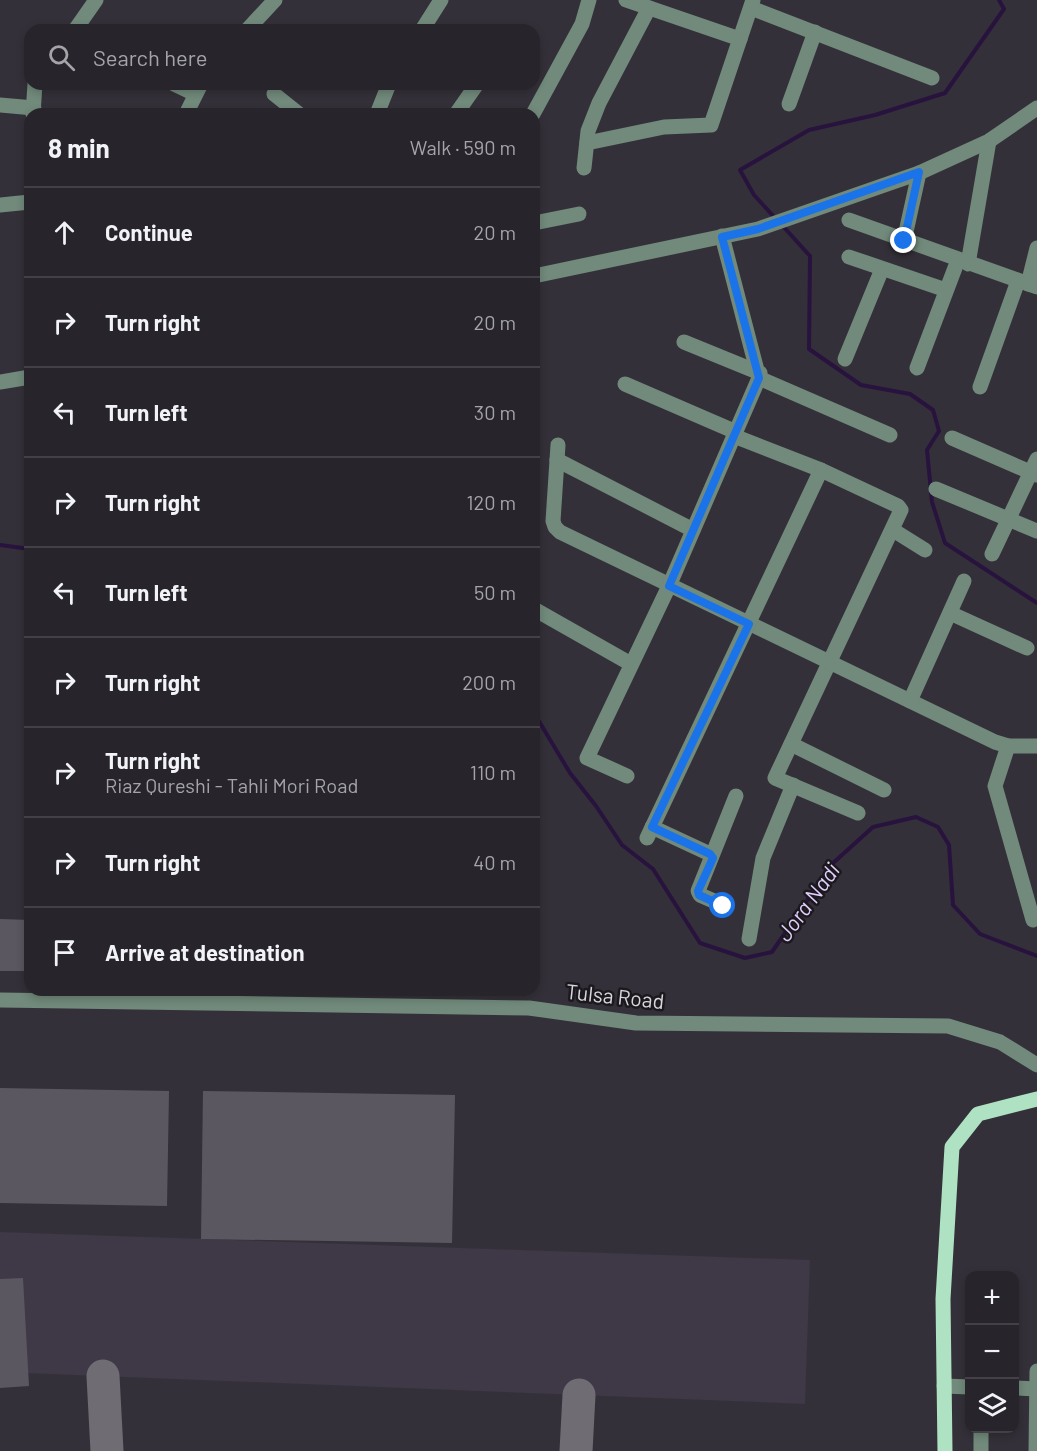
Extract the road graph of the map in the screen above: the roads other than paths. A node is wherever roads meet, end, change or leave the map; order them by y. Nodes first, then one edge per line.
1 (96, 0) edge
2 (275, 0) edge
3 (441, 0) edge
4 (589, 0) edge
5 (626, 0) edge
6 (752, 4) edge
7 (649, 8) junction
8 (79, 24) edge
9 (253, 24) edge
10 (426, 24) edge
11 (815, 32) junction
12 (740, 39) junction
13 (932, 78) dead end
14 (34, 90) edge
15 (198, 90) edge
16 (387, 90) edge
17 (473, 90) edge
18 (274, 94) dead end
19 (789, 104) dead end
20 (0, 105) edge
21 (33, 108) edge
22 (189, 108) edge
23 (292, 108) edge
24 (379, 108) edge
25 (460, 108) edge
26 (536, 108) edge
27 (1037, 108) edge
28 (24, 109) edge
29 (989, 141) junction
30 (587, 143) junction
31 (584, 168) dead end
32 (919, 172) junction
33 (24, 203) edge
34 (0, 205) edge
35 (579, 214) dead end
36 (849, 220) dead end
37 (540, 222) edge
38 (722, 237) junction
39 (904, 241) junction
40 (1037, 248) edge
41 (849, 257) dead end
42 (963, 262) junction
43 (882, 269) junction
44 (540, 275) edge
45 (1028, 284) edge
46 (946, 290) junction
47 (684, 342) dead end
48 (845, 359) dead end
49 (917, 369) dead end
50 (759, 376) junction
51 (24, 378) edge
52 (0, 382) edge
53 (625, 384) dead end
54 (980, 387) dead end
55 (735, 434) junction
56 (890, 435) dead end
57 (952, 438) dead end
58 (558, 444) dead end
59 (557, 460) junction
60 (1035, 469) edge
61 (821, 470) junction
62 (936, 489) dead end
63 (1009, 519) junction
64 (693, 530) junction
65 (893, 530) junction
66 (1037, 531) edge
67 (925, 550) dead end
68 (992, 554) dead end
69 (964, 581) dead end
70 (669, 586) junction
71 (540, 612) edge
72 (950, 613) junction
73 (749, 624) junction
74 (1027, 648) dead end
75 (830, 662) junction
76 (631, 664) junction
77 (910, 701) junction
78 (791, 744) junction
79 (1008, 746) junction
80 (1034, 747) edge
81 (627, 776) dead end
82 (793, 785) junction
83 (884, 790) dead end
84 (736, 796) dead end
85 (858, 813) dead end
86 (710, 854) junction
87 (723, 906) dead end
88 (1033, 920) dead end
89 (749, 939) dead end
90 (0, 1000) edge
91 (1037, 1065) edge
92 (1037, 1099) edge
93 (1037, 1371) edge
94 (944, 1386) junction
95 (965, 1387) edge
96 (1019, 1388) edge
97 (1036, 1389) edge
98 (981, 1433) edge
99 (945, 1451) edge
100 (981, 1451) edge
101 (1036, 1451) edge

1 - 8 street
2 - 9 street
3 - 10 street
4 - 26 street
5 - 7 street
6 - 11 street
6 - 12 street
7 - 12 street
7 - 30 street
11 - 13 street
11 - 19 street
12 - 30 street
14 - 21 street
15 - 22 street
16 - 24 street
17 - 25 street
18 - 23 street
20 - 28 street
27 - 29 street
29 - 32 street
29 - 42 street
30 - 31 street
32 - 38 street
32 - 39 street
33 - 34 street
35 - 37 street
36 - 39 street
38 - 44 street
38 - 50 street
39 - 42 street
40 - 45 street
41 - 43 street
42 - 45 street
42 - 46 street
43 - 46 street
43 - 48 street
45 - 54 street
46 - 49 street
47 - 50 street
50 - 55 street
50 - 56 street
51 - 52 street
53 - 55 street
55 - 61 street
55 - 64 street
57 - 60 street
58 - 59 street
59 - 64 street
59 - 70 street
60 - 63 street
61 - 65 street
61 - 73 street
62 - 63 street
63 - 66 street
63 - 68 street
64 - 70 street
65 - 67 street
65 - 75 street
69 - 72 street
70 - 73 street
70 - 76 street
71 - 76 street
72 - 74 street
72 - 77 street
73 - 75 street
73 - 86 street
75 - 77 street
75 - 78 street
76 - 81 street
77 - 79 street
78 - 82 street
78 - 83 street
79 - 80 street
79 - 88 street
82 - 85 street
82 - 89 street
84 - 86 street
86 - 87 street
90 - 91 street, Tulsa Road
92 - 94 main road
93 - 97 street
94 - 95 street
94 - 99 main road
96 - 97 street
97 - 101 street
98 - 100 street

